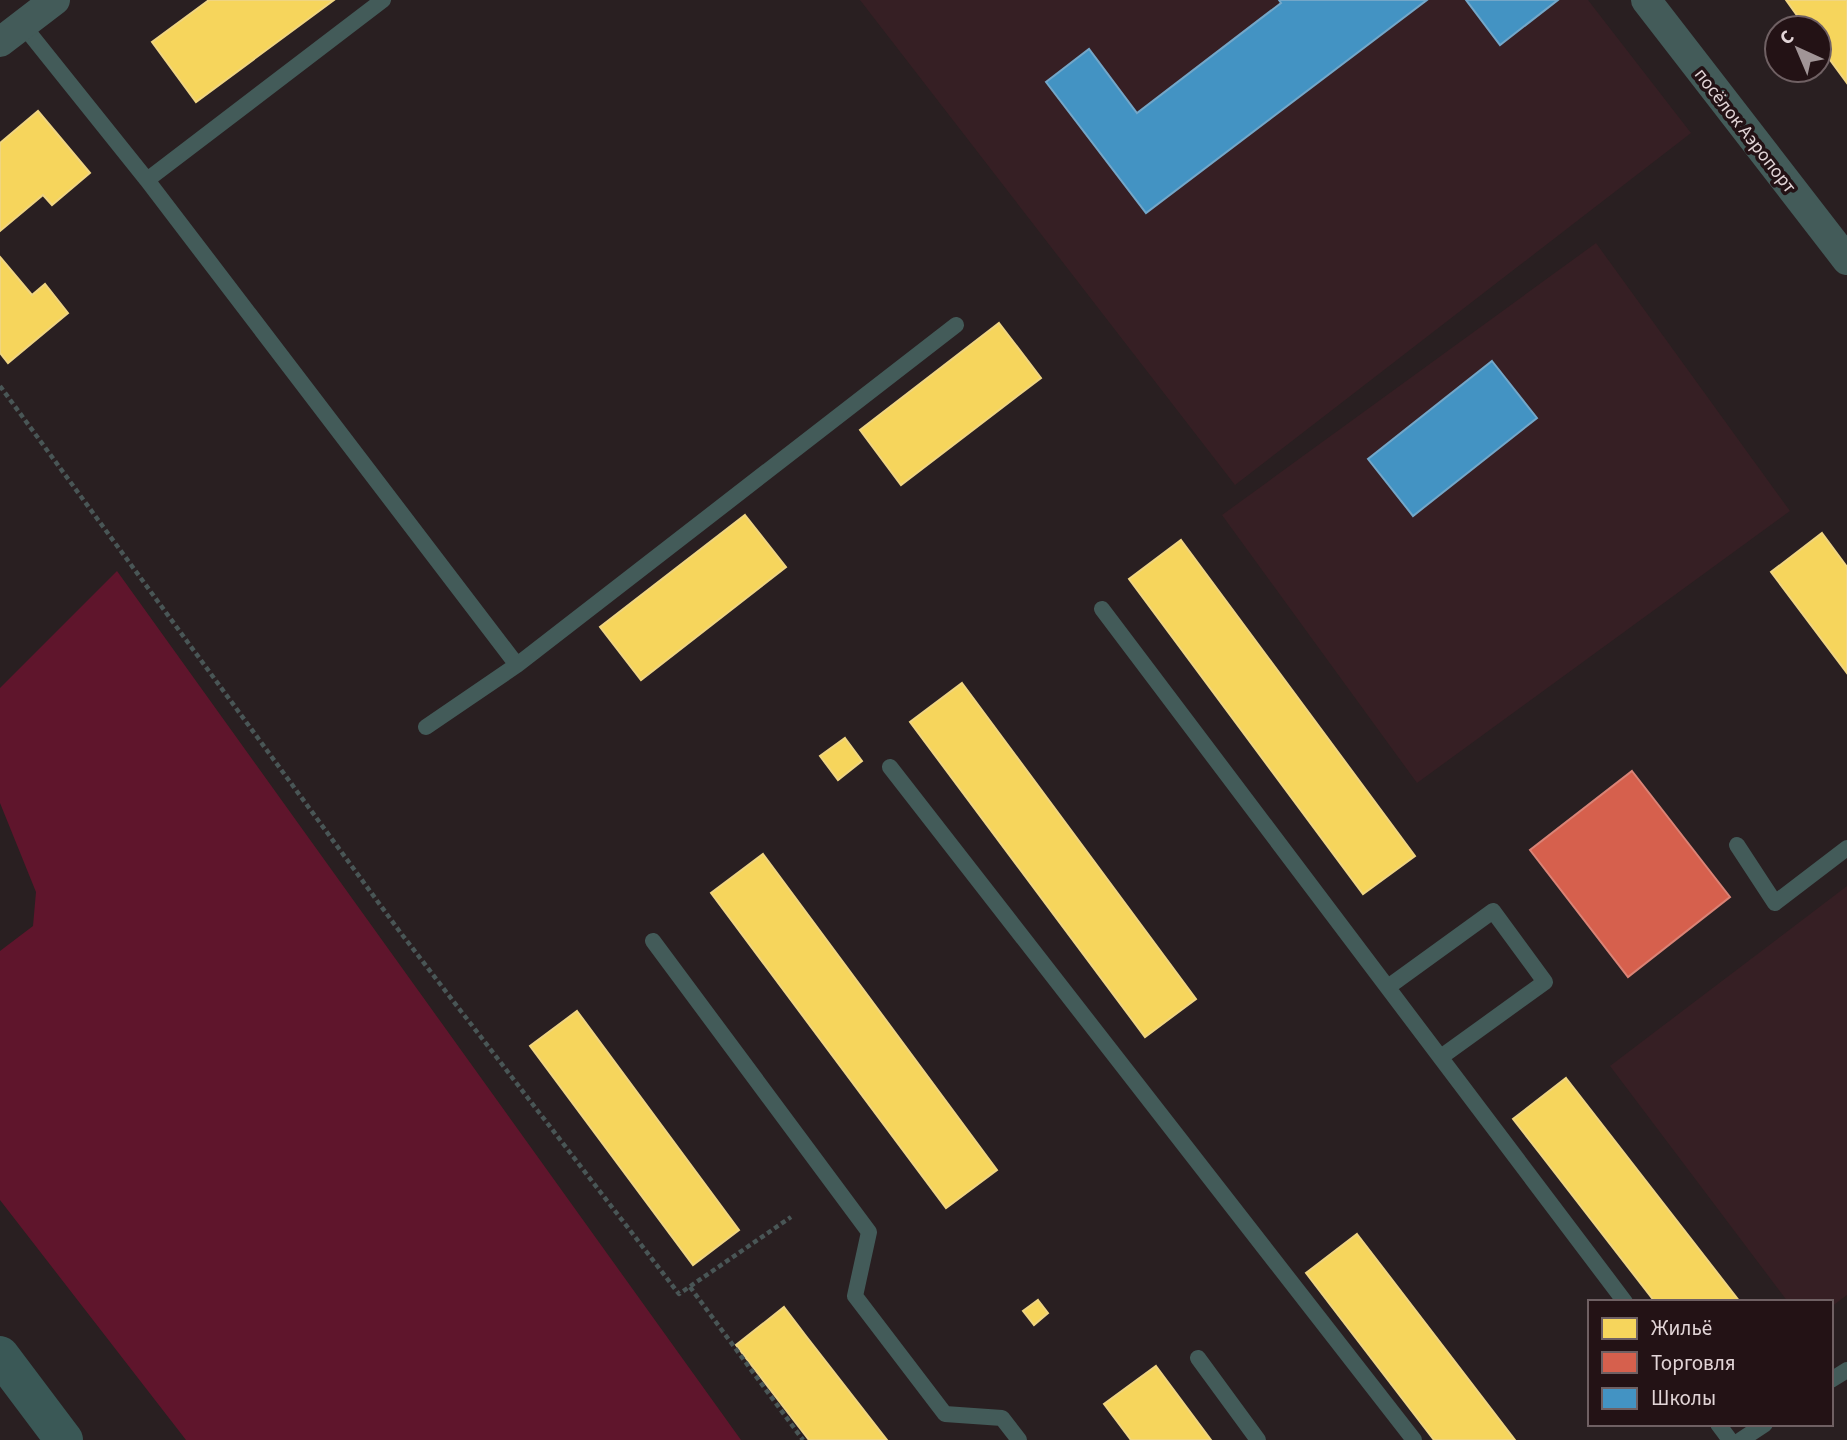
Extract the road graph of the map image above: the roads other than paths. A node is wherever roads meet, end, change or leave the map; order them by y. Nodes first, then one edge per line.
1 (55, 0) edge
2 (383, 0) edge
3 (1646, 0) edge
4 (11, 33) edge
5 (147, 180) junction
6 (1847, 260) edge
7 (956, 325) dead end
8 (1102, 609) dead end
9 (517, 665) junction
10 (426, 727) dead end
11 (890, 767) dead end
12 (1737, 845) dead end
13 (1847, 848) edge
14 (653, 941) dead end
15 (1388, 987) junction
16 (1441, 1057) junction
17 (1623, 1300) edge
18 (0, 1354) edge
19 (1198, 1358) dead end
20 (1762, 1426) edge
21 (64, 1440) edge
22 (1018, 1440) edge
23 (1258, 1440) edge
24 (1414, 1440) edge
25 (1741, 1440) edge

1 - 4 street
2 - 5 lane
3 - 6 street, посёлок Аэропорт
4 - 5 lane
5 - 9 lane
7 - 9 lane
8 - 15 lane
9 - 10 lane
11 - 24 lane
12 - 13 lane
14 - 22 lane
15 - 16 lane
15 - 16 lane
16 - 17 lane
18 - 21 main road
19 - 23 lane
20 - 25 lane

